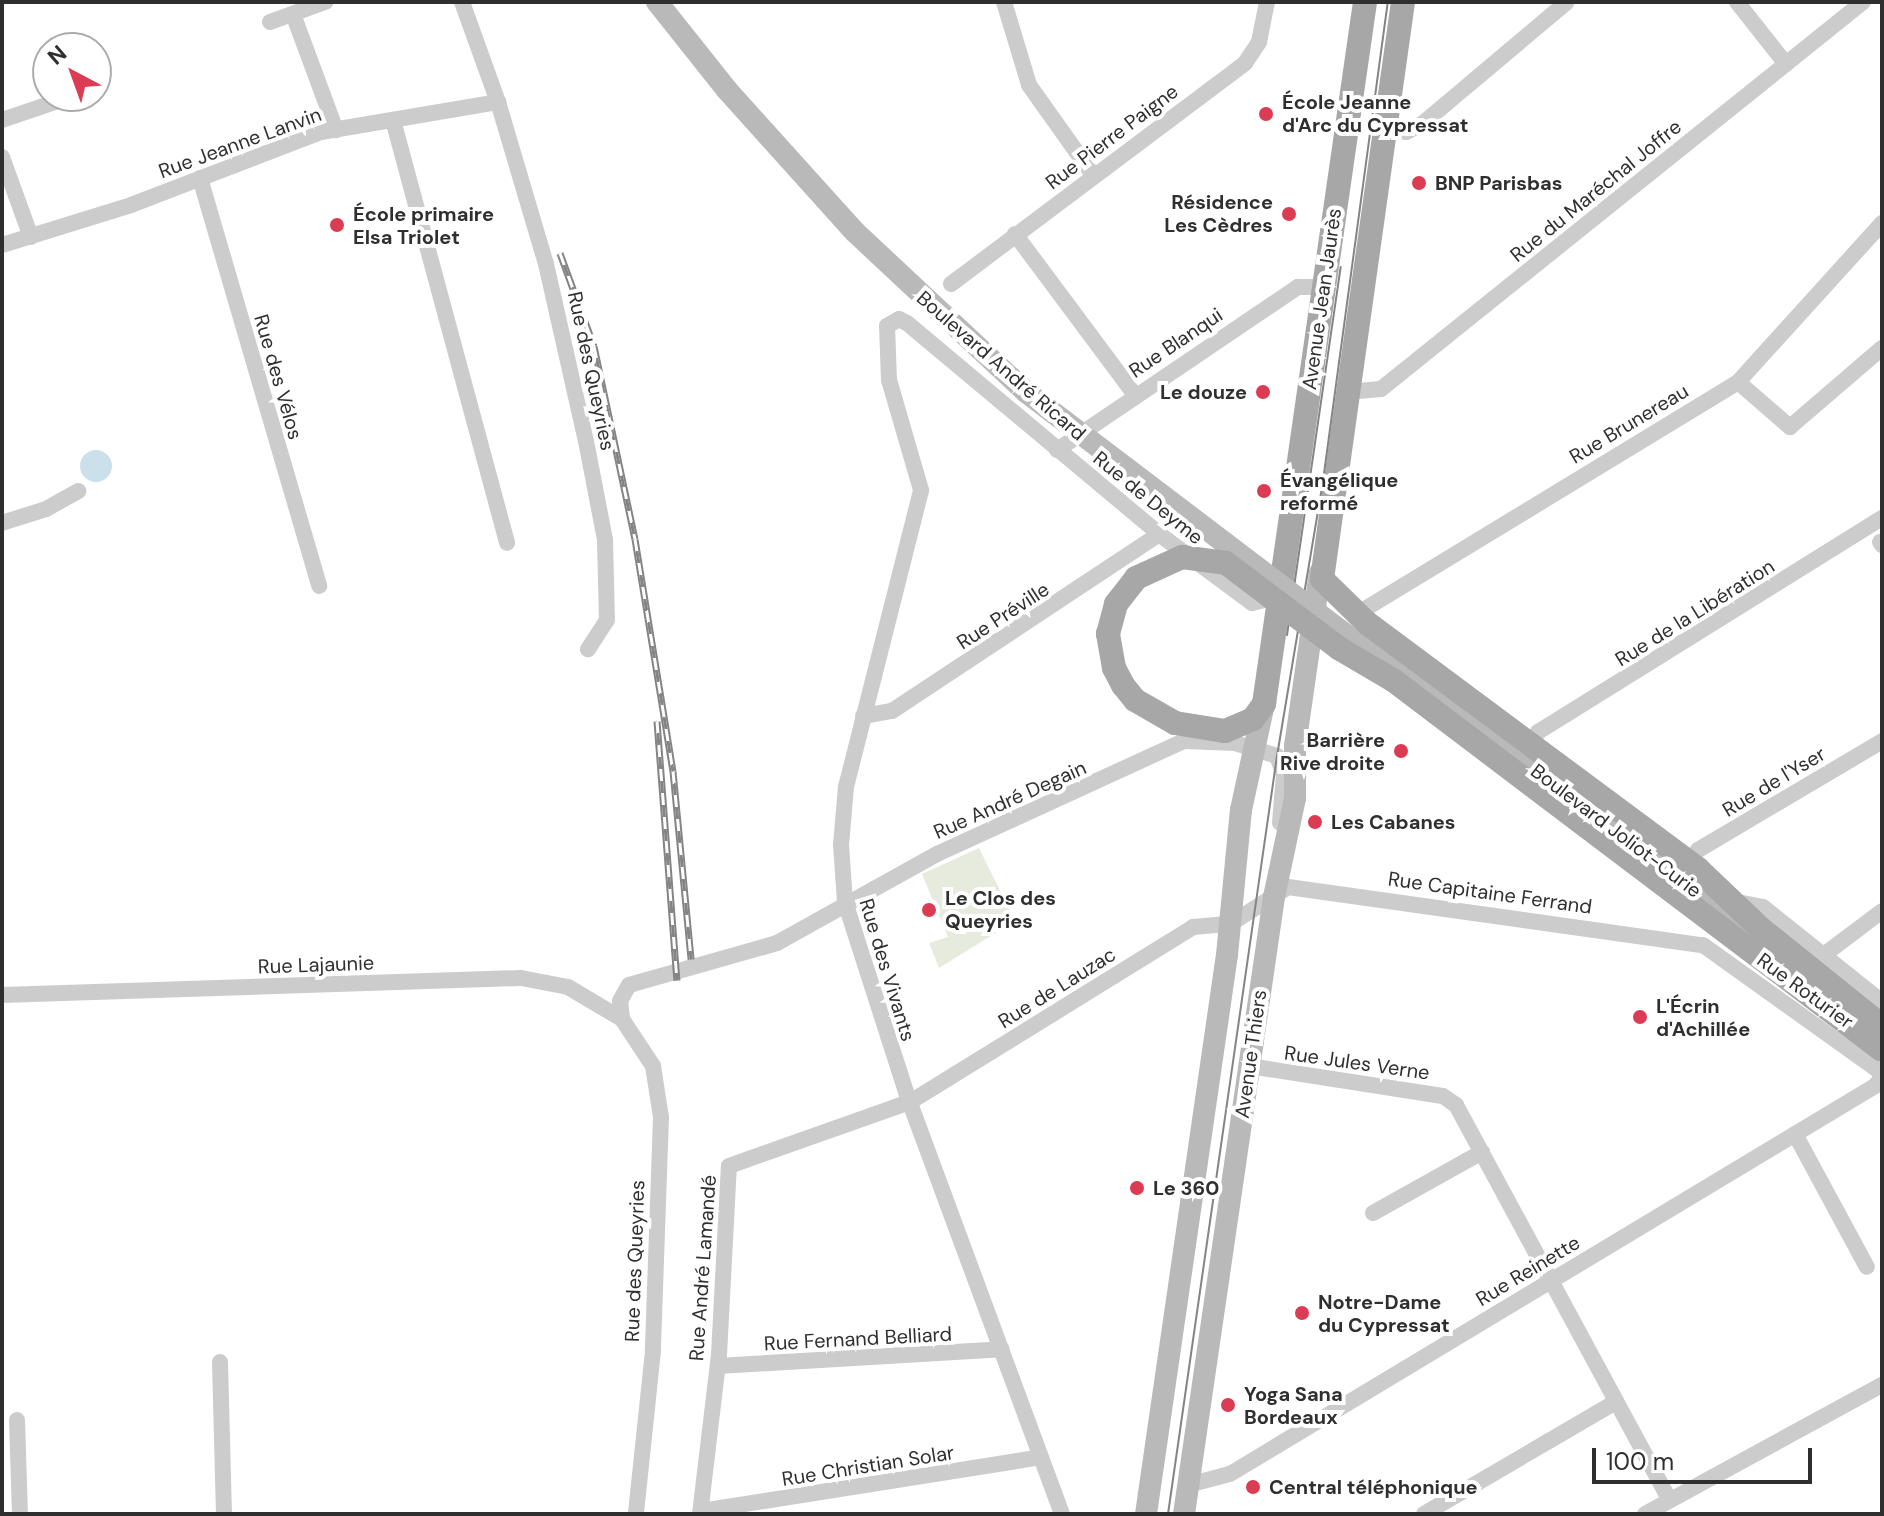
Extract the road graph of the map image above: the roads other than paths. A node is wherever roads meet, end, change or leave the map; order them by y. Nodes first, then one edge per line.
1 (325, 2) edge
2 (462, 2) edge
3 (657, 2) edge
4 (1004, 2) edge
5 (1267, 2) edge
6 (1365, 2) edge
7 (1403, 2) edge
8 (1567, 2) edge
9 (1737, 2) edge
10 (1863, 2) edge
11 (293, 14) junction
12 (270, 22) dead end
13 (1786, 64) junction
14 (498, 102) junction
15 (32, 110) edge
16 (2, 120) edge
17 (393, 120) junction
18 (336, 130) junction
19 (1385, 130) junction
20 (2, 157) edge
21 (1093, 175) junction
22 (200, 178) junction
23 (1882, 223) edge
24 (1015, 234) junction
25 (31, 237) junction
26 (2, 245) edge
27 (951, 284) dead end
28 (1324, 287) junction
29 (887, 326) joint
30 (1882, 348) edge
31 (1738, 382) junction
32 (1347, 392) junction
33 (1135, 395) junction
34 (1057, 450) junction
35 (78, 491) dead end
36 (1882, 518) edge
37 (2, 523) edge
38 (1159, 534) junction
39 (507, 543) dead end
40 (1319, 584) junction
41 (319, 586) dead end
42 (1279, 595) junction
43 (1358, 624) junction
44 (588, 649) dead end
45 (1393, 680) junction
46 (1264, 704) junction
47 (863, 716) junction
48 (1209, 738) junction
49 (1882, 741) edge
50 (1530, 743) junction
51 (1254, 759) junction
52 (1673, 872) junction
53 (1270, 900) junction
54 (1732, 901) junction
55 (845, 902) junction
56 (1882, 911) edge
57 (1230, 924) junction
58 (1703, 945) joint
59 (1825, 954) junction
60 (2, 995) edge
61 (1882, 1002) edge
62 (1858, 1007) junction
63 (622, 1019) junction
64 (1882, 1026) edge
65 (1882, 1050) edge
66 (1249, 1066) junction
67 (1882, 1075) edge
68 (910, 1102) junction
69 (1795, 1134) junction
70 (1482, 1152) junction
71 (1373, 1213) dead end
72 (1867, 1267) dead end
73 (1550, 1281) junction
74 (1001, 1349) junction
75 (220, 1362) dead end
76 (718, 1366) junction
77 (1882, 1385) edge
78 (1616, 1402) junction
79 (17, 1420) dead end
80 (1041, 1457) junction
81 (1188, 1485) junction
82 (1670, 1500) junction
83 (700, 1513) edge
84 (20, 1514) edge
85 (224, 1514) edge
86 (636, 1514) edge
87 (1062, 1514) edge
88 (1146, 1514) edge
89 (1184, 1514) edge
90 (1424, 1514) edge
91 (1645, 1514) edge

1 - 11 street
2 - 14 street, Rue des Queyries
3 - 43 main road, Boulevard André Ricard, bridge
4 - 21 street
5 - 21 street, Rue Pierre Paigne
6 - 28 main road, Avenue Jean Jaurès
7 - 19 main road, Avenue Jean Jaurès
8 - 19 street
9 - 13 street
10 - 13 street, Rue du Maréchal Joffre
11 - 12 street
11 - 18 street
13 - 32 street, Rue du Maréchal Joffre
14 - 17 street, Rue Jeanne Lanvin
14 - 44 street, Rue des Queyries
15 - 16 street
17 - 18 street, Rue Jeanne Lanvin
17 - 39 street
18 - 22 street, Rue Jeanne Lanvin
19 - 32 main road, Avenue Jean Jaurès
20 - 25 street
21 - 24 street, Rue Pierre Paigne
22 - 25 street, Rue Jeanne Lanvin
22 - 41 street, Rue des Vélos
23 - 31 street, Rue Brunereau
24 - 27 street, Rue Pierre Paigne
24 - 33 street
25 - 26 street, Rue Jeanne Lanvin
28 - 33 street, Rue Blanqui
28 - 42 main road, Avenue Jean Jaurès
29 - 34 street, Rue de Deyme
29 - 47 street, Rue des Vivants
30 - 31 street
31 - 43 street, Rue Brunereau
32 - 40 main road, Avenue Jean Jaurès
33 - 34 street, Rue Blanqui
34 - 38 street, Rue de Deyme
35 - 37 street
36 - 50 street, Rue de la Libération
38 - 42 street, Rue de Deyme
38 - 47 street, Rue Préville
40 - 42 street
40 - 43 main road
40 - 53 main road, Avenue Thiers
42 - 46 main road, Avenue Thiers
43 - 45 main road, Boulevard André Ricard, bridge
43 - 50 main road
43 - 52 main road, Boulevard Joliot-Curie
45 - 48 main road, Boulevard Joliot-Curie, bridge
45 - 52 main road, Boulevard Joliot-Curie
46 - 48 main road
46 - 51 main road, Avenue Thiers
47 - 55 street, Rue des Vivants
48 - 51 street, Rue André Degain
48 - 55 street, Rue André Degain
49 - 52 street, Rue de l'Yser
50 - 52 main road
51 - 53 street
51 - 53 street
51 - 57 main road, Avenue Thiers
52 - 54 main road
52 - 62 main road, Boulevard Joliot-Curie
52 - 65 main road, Boulevard Joliot-Curie
53 - 57 street, Rue Capitaine Ferrand
53 - 58 street, Rue Capitaine Ferrand
53 - 66 main road, Avenue Thiers
54 - 59 street
54 - 62 main road
55 - 63 street, Rue André Degain
55 - 68 street, Rue des Vivants
56 - 59 street
57 - 68 street, Rue de Lauzac
57 - 88 main road, Avenue Thiers
58 - 67 street, Rue Roturier
59 - 61 street
60 - 63 street, Rue Lajaunie
62 - 64 main road, Boulevard Joliot-Curie
63 - 86 street, Rue des Queyries
66 - 70 street, Rue Jules Verne
66 - 81 main road, Avenue Thiers
67 - 69 street, Rue Reinette
68 - 74 street, Rue des Vivants
68 - 76 street, Rue André Lamandé
69 - 72 street
69 - 73 street, Rue Reinette
70 - 71 street
70 - 73 street, Rue Jules Verne
73 - 78 street, Rue Jules Verne
73 - 81 street, Rue Reinette
74 - 76 street, Rue Fernand Belliard
74 - 80 street, Rue des Vivants
75 - 85 street
76 - 83 street, Rue André Lamandé
77 - 82 street
78 - 82 street, Rue Jules Verne
78 - 90 street
79 - 84 street
80 - 83 street, Rue Christian Solar
80 - 87 street, Rue des Vivants
81 - 89 main road, Avenue Thiers
82 - 91 street

